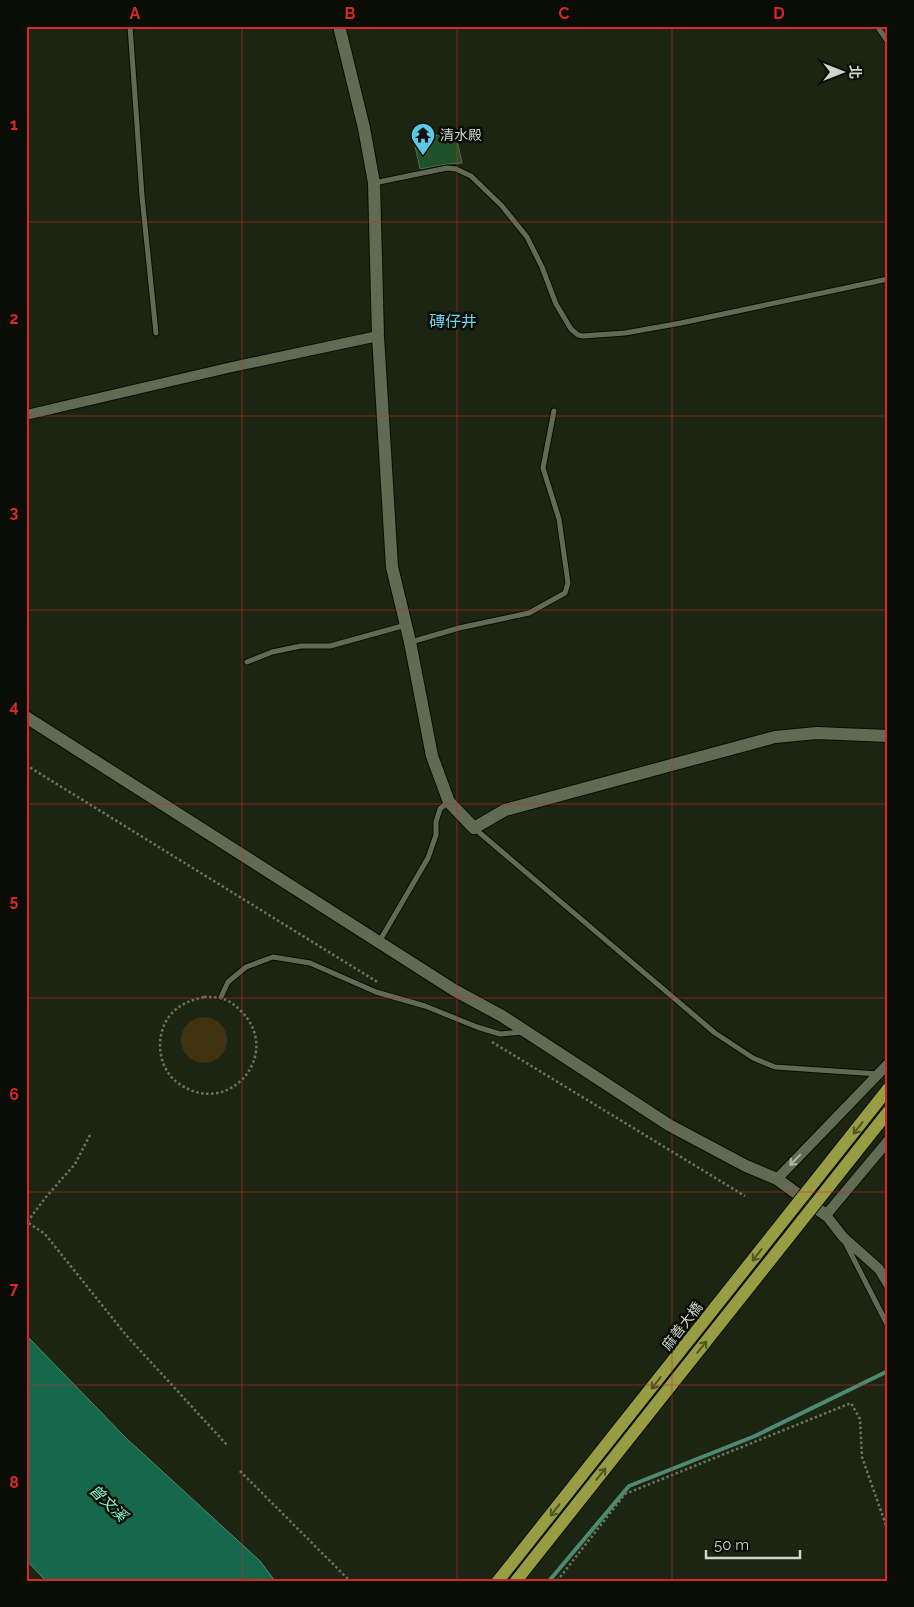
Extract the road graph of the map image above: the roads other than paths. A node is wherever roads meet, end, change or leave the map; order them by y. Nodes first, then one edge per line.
1 (130, 26) edge
2 (339, 26) edge
3 (877, 26) edge
4 (888, 42) edge
5 (374, 183) junction
6 (888, 279) edge
7 (156, 333) dead end
8 (378, 336) junction
9 (554, 411) dead end
10 (26, 416) edge
11 (406, 625) junction
12 (410, 642) junction
13 (247, 662) dead end
14 (26, 717) edge
15 (888, 736) edge
16 (449, 802) junction
17 (474, 828) junction
18 (379, 942) junction
19 (221, 997) road end
20 (526, 1032) junction
21 (888, 1064) edge
22 (878, 1074) junction
23 (888, 1089) edge
24 (888, 1112) edge
25 (888, 1141) edge
26 (777, 1179) junction
27 (826, 1215) junction
28 (843, 1237) junction
29 (888, 1284) edge
30 (888, 1326) edge
31 (498, 1581) edge
32 (516, 1581) edge

1 - 7 lane
2 - 5 street
3 - 4 lane
5 - 6 lane
5 - 8 street
8 - 10 street
8 - 11 street
9 - 12 lane
11 - 12 street
11 - 13 lane
12 - 16 street
14 - 18 street
15 - 17 street
16 - 17 street
16 - 18 lane
17 - 22 lane
18 - 20 street
19 - 20 lane
20 - 26 street
21 - 22 street
22 -> 26 street
23 -> 31 main road, 麻善大橋, bridge
32 -> 24 main road, 麻善大橋, bridge
25 - 27 street
26 - 27 street
27 - 28 street
28 - 29 street
28 - 30 lane

